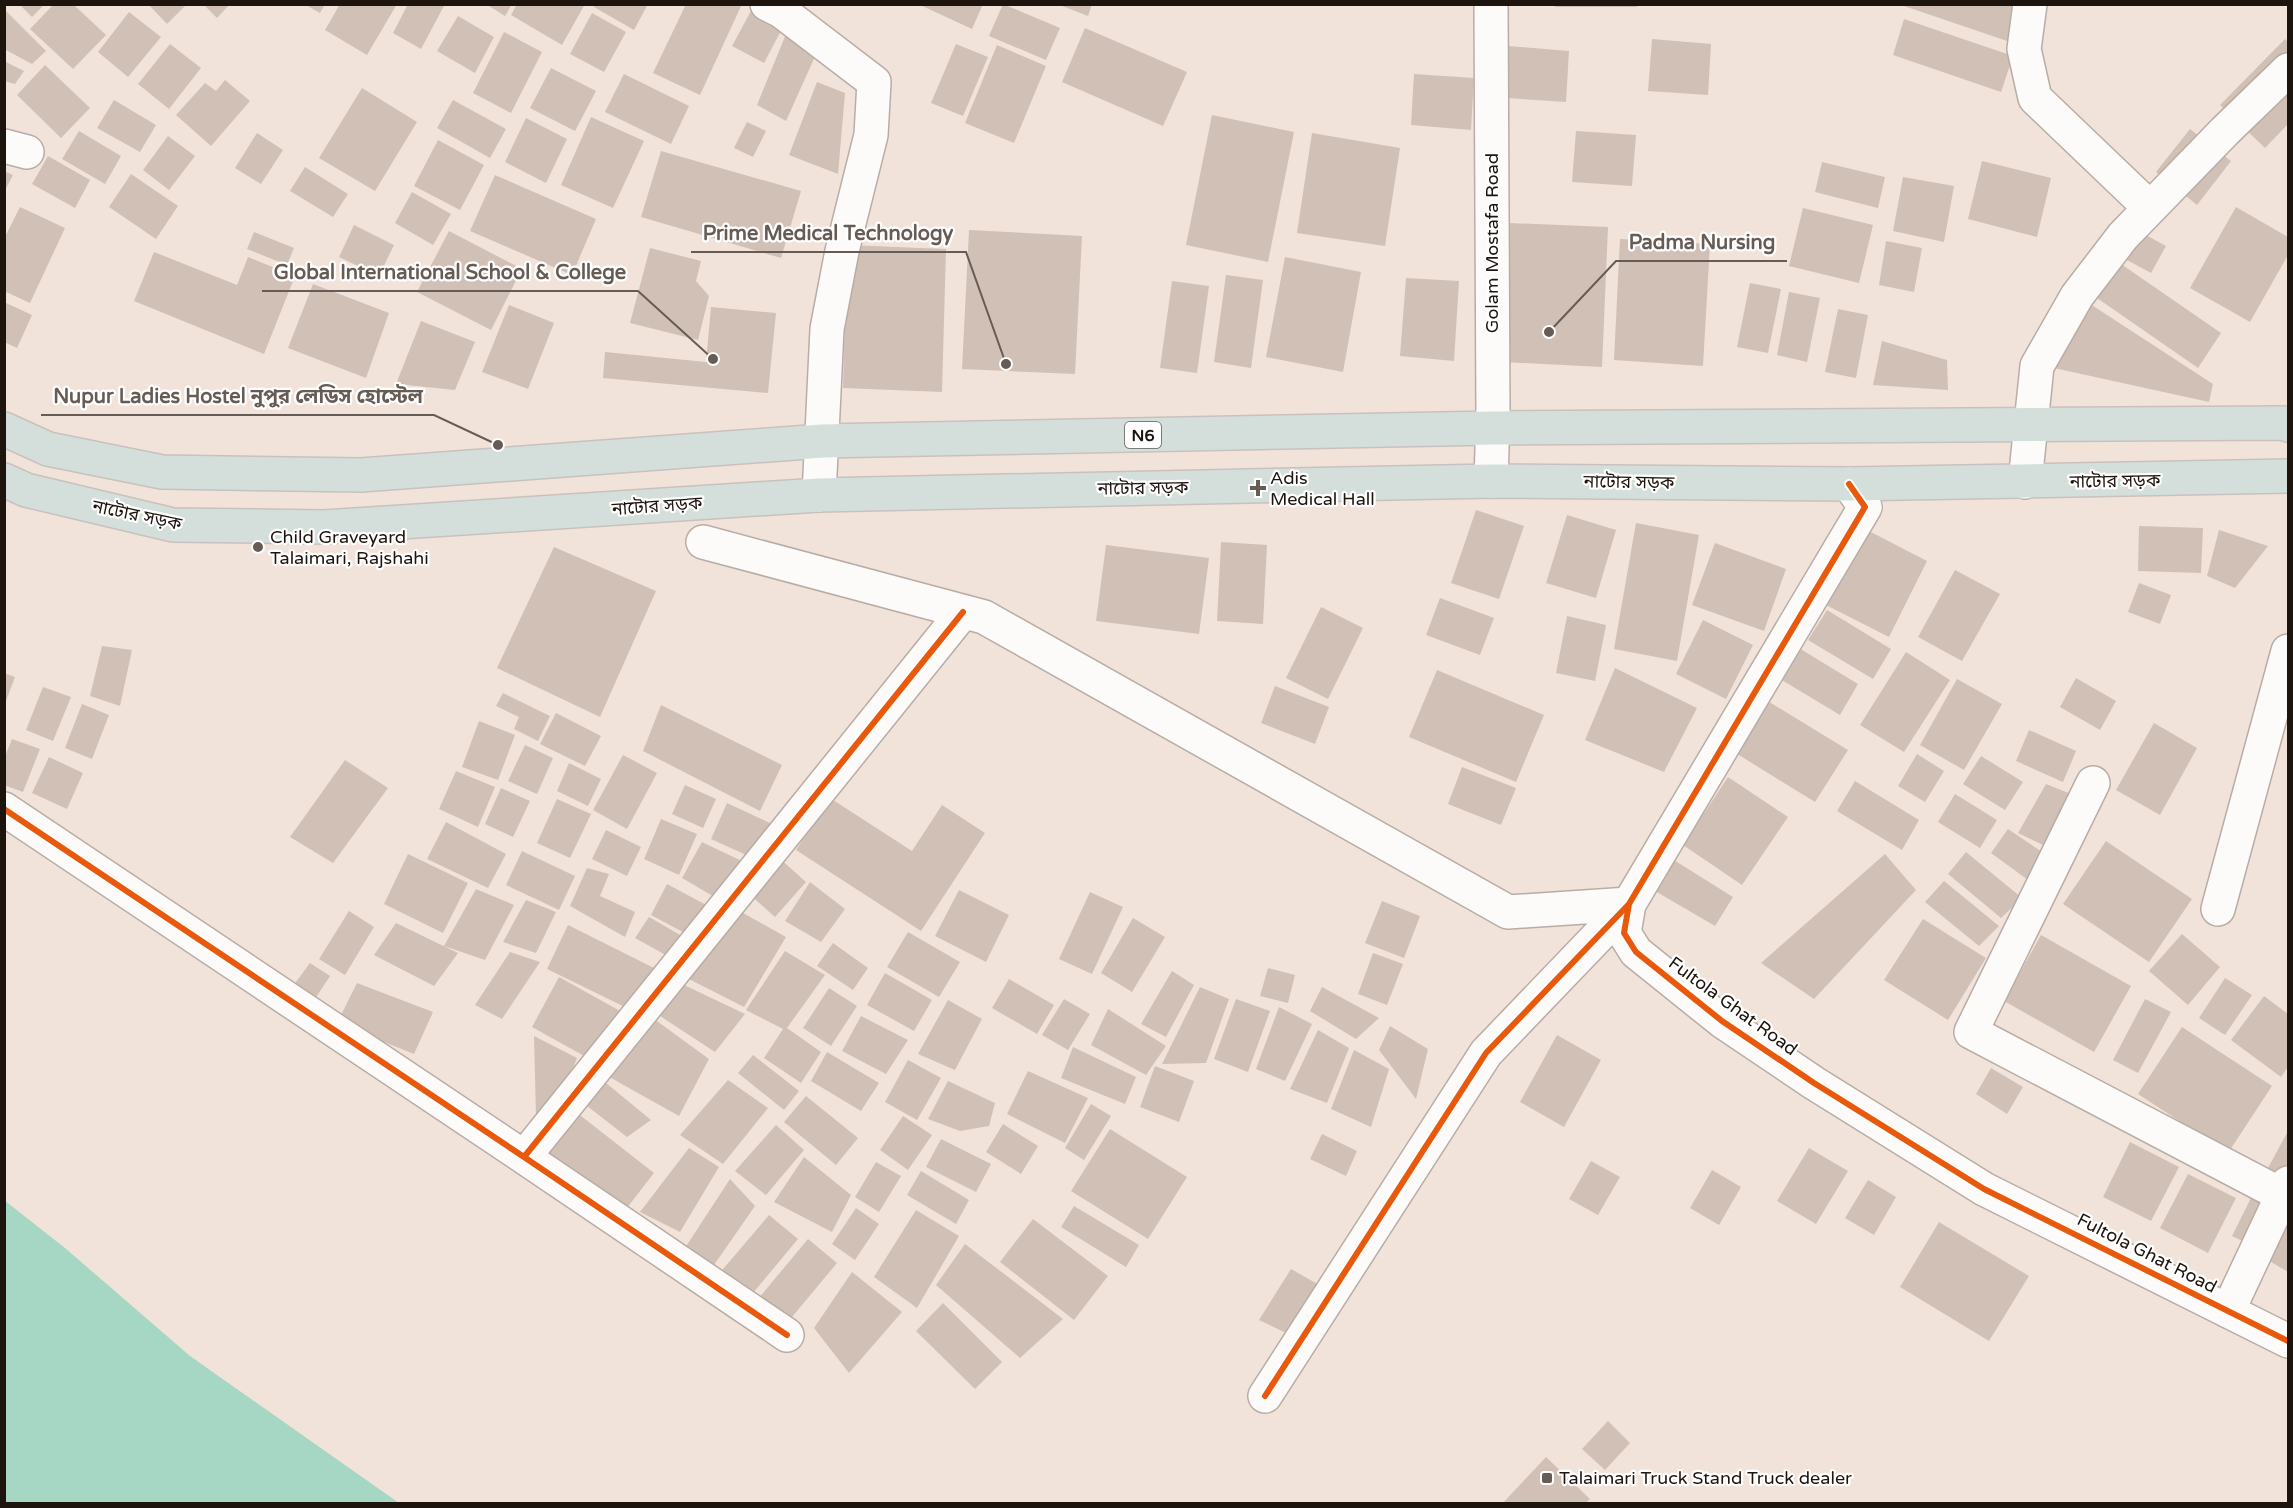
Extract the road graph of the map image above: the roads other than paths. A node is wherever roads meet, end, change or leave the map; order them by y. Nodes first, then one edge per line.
1 (767, 4) edge
2 (1491, 4) edge
3 (2030, 4) edge
4 (2289, 70) edge
5 (2150, 208) junction
6 (2031, 423) junction
7 (2289, 425) edge
8 (1492, 428) junction
9 (4, 429) edge
10 (822, 441) junction
11 (2289, 476) edge
12 (4, 480) edge
13 (1491, 481) junction
14 (2025, 483) junction
15 (1849, 484) junction
16 (819, 495) junction
17 (703, 542) dead end
18 (963, 612) junction
19 (2289, 651) edge
20 (2092, 783) dead end
21 (4, 809) edge
22 (1629, 904) junction
23 (2218, 909) dead end
24 (524, 1157) junction
25 (2286, 1189) edge
26 (2228, 1311) junction
27 (787, 1335) dead end
28 (2289, 1341) edge
29 (1265, 1396) dead end

1 - 10 street
2 - 8 street, Golam Mostafa Road
3 - 5 street
4 - 5 street
5 - 6 street
6 - 7 highway, N6
6 - 8 highway, N6
6 - 14 street
8 - 10 highway, N6
8 - 13 street, Golam Mostafa Road
9 - 10 highway, N6
10 - 16 street
11 - 14 highway, নাটোর সড়ক
12 - 16 highway, নাটোর সড়ক
13 - 15 highway, নাটোর সড়ক
13 - 16 highway, নাটোর সড়ক
14 - 15 highway, নাটোর সড়ক
15 - 22 street, Fultola Ghat Road
17 - 18 street
18 - 22 street
18 - 24 street
19 - 23 street
20 - 25 street
21 - 24 street
22 - 26 street, Fultola Ghat Road
22 - 29 street
24 - 27 street
25 - 26 street
26 - 28 street, Fultola Ghat Road

